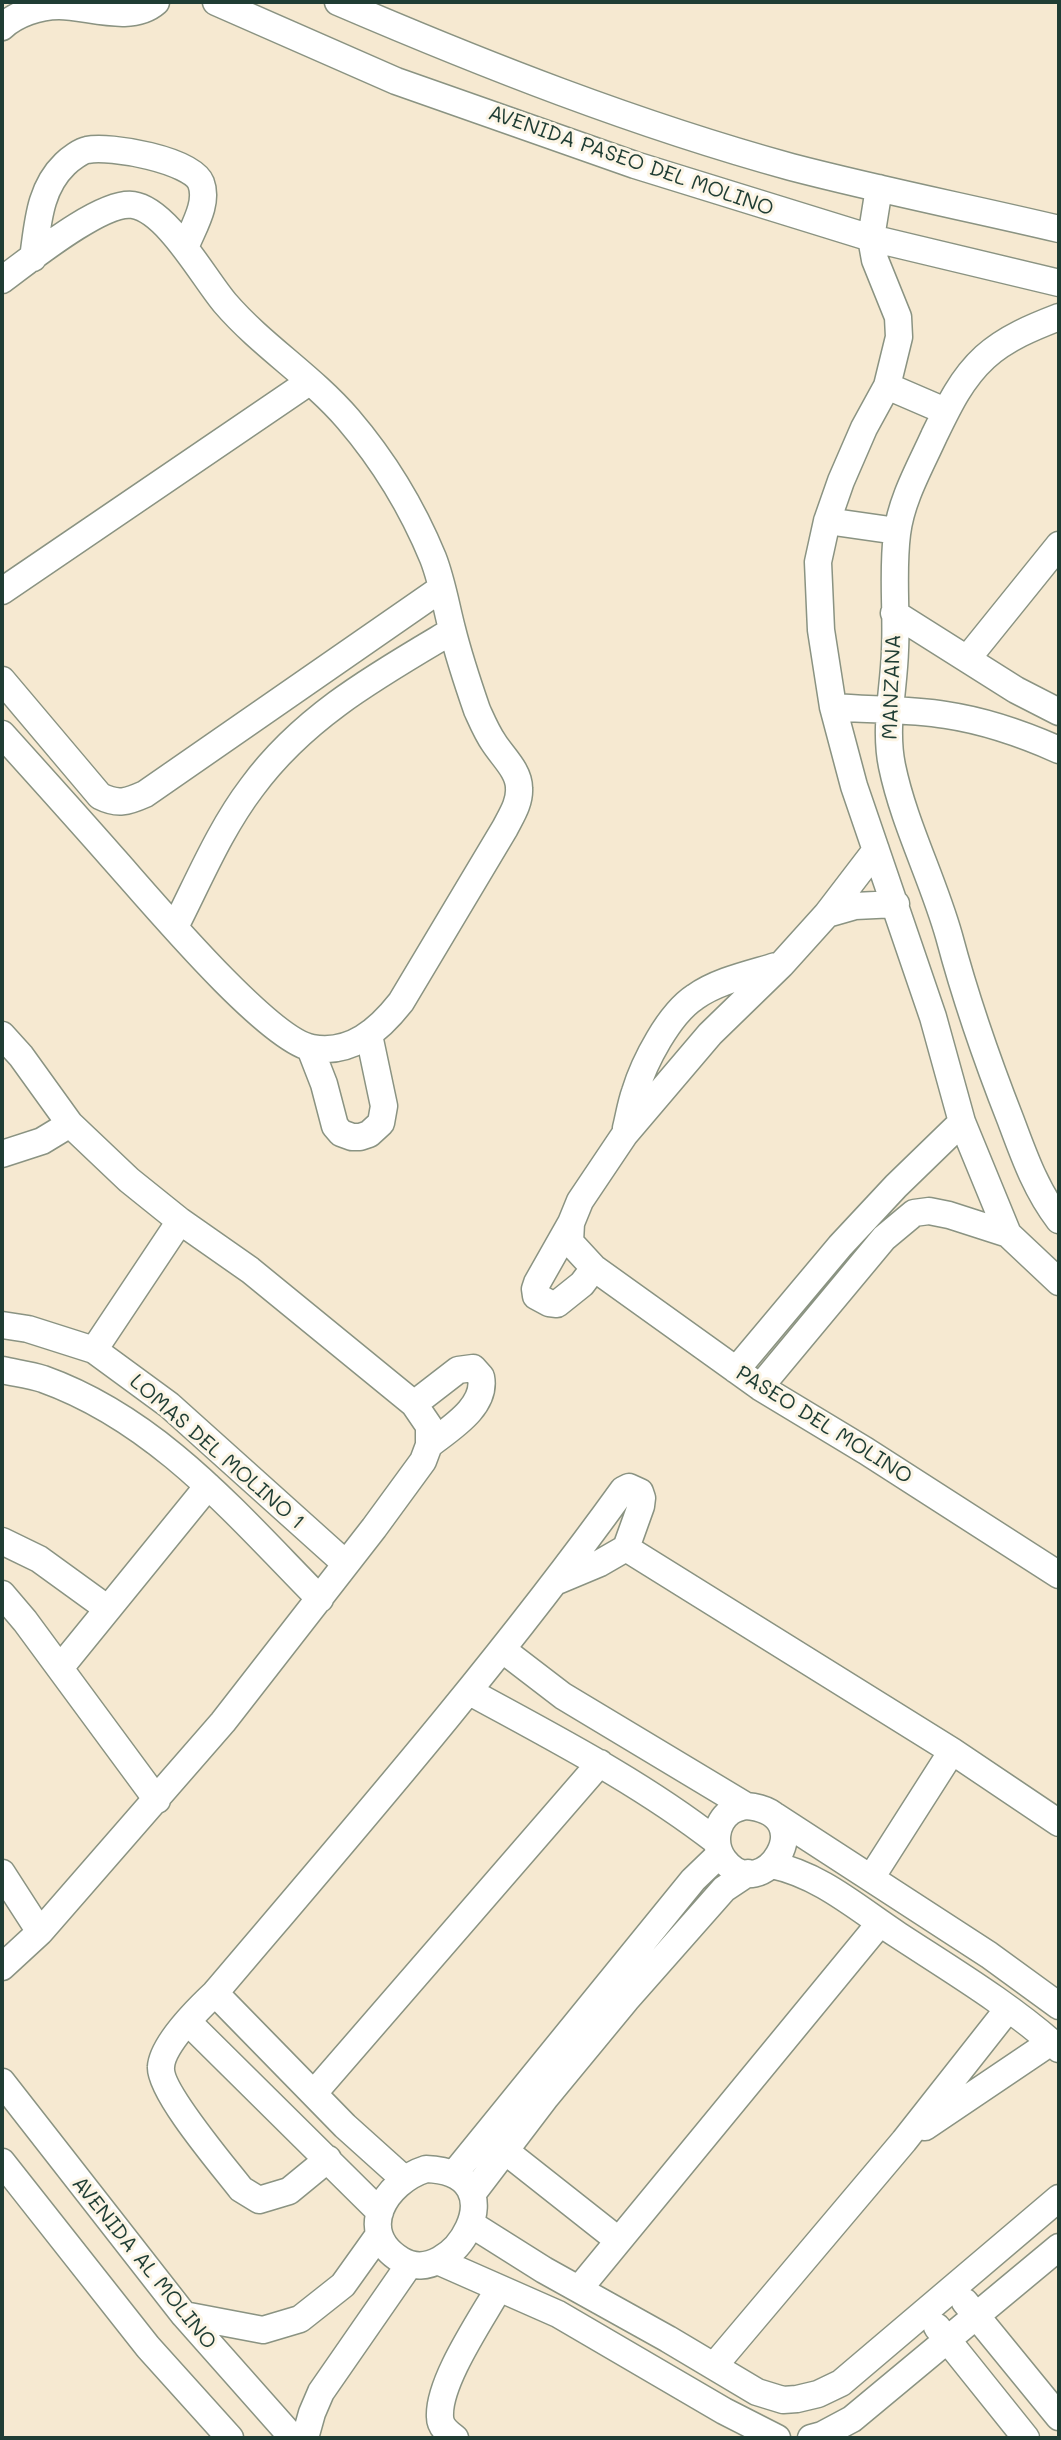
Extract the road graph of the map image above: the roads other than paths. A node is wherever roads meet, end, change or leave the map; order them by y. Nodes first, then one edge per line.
1 (156, 2) edge
2 (216, 2) edge
3 (338, 2) edge
4 (2, 27) edge
5 (879, 188) junction
6 (1059, 229) edge
7 (871, 238) junction
8 (184, 248) junction
9 (33, 258) junction
10 (2, 280) edge
11 (1059, 283) edge
12 (1059, 317) edge
13 (309, 382) junction
14 (887, 386) junction
15 (945, 411) junction
16 (827, 521) junction
17 (897, 531) junction
18 (1059, 545) edge
19 (442, 588) junction
20 (2, 591) edge
21 (894, 613) junction
22 (452, 631) junction
23 (967, 659) junction
24 (2, 680) edge
25 (833, 707) junction
26 (888, 711) junction
27 (1059, 712) edge
28 (2, 734) edge
29 (1059, 750) edge
30 (876, 850) junction
31 (896, 904) junction
32 (827, 914) junction
33 (175, 927) junction
34 (781, 965) junction
35 (967, 1004) junction
36 (933, 1017) junction
37 (2, 1035) edge
38 (369, 1035) junction
39 (310, 1048) junction
40 (962, 1122) junction
41 (70, 1124) junction
42 (625, 1134) junction
43 (2, 1154) edge
44 (1048, 1183) edge
45 (896, 1186) junction
46 (914, 1213) junction
47 (1059, 1220) edge
48 (180, 1221) junction
49 (571, 1223) junction
50 (1008, 1234) junction
51 (594, 1268) junction
52 (1059, 1282) edge
53 (2, 1325) edge
54 (94, 1350) junction
55 (2, 1370) edge
56 (736, 1370) junction
57 (761, 1387) junction
58 (414, 1404) junction
59 (429, 1445) junction
60 (208, 1486) junction
61 (2, 1541) edge
62 (626, 1548) junction
63 (346, 1564) junction
64 (1059, 1575) edge
65 (557, 1581) junction
66 (2, 1594) edge
67 (320, 1599) junction
68 (108, 1609) junction
69 (503, 1650) junction
70 (60, 1668) junction
71 (470, 1692) junction
72 (952, 1751) junction
73 (600, 1763) junction
74 (156, 1800) junction
75 (746, 1806) junction
76 (775, 1816) junction
77 (1059, 1823) edge
78 (718, 1847) junction
79 (760, 1869) junction
80 (2, 1873) edge
81 (871, 1878) junction
82 (880, 1923) junction
83 (40, 1932) junction
84 (2, 1967) edge
85 (215, 1993) junction
86 (1059, 2006) edge
87 (1008, 2009) junction
88 (188, 2022) junction
89 (1055, 2046) edge
90 (2, 2082) edge
91 (314, 2093) junction
92 (904, 2141) junction
93 (504, 2150) junction
94 (328, 2159) junction
95 (2, 2162) edge
96 (454, 2174) junction
97 (404, 2179) junction
98 (472, 2193) junction
99 (1059, 2198) edge
100 (379, 2224) junction
101 (471, 2224) junction
102 (618, 2240) junction
103 (1059, 2247) edge
104 (440, 2262) junction
105 (409, 2265) junction
106 (343, 2286) junction
107 (499, 2288) junction
108 (954, 2288) junction
109 (579, 2289) junction
110 (377, 2310) junction
111 (925, 2313) junction
112 (184, 2315) junction
113 (976, 2316) junction
114 (947, 2339) junction
115 (714, 2366) junction
116 (742, 2384) junction
117 (724, 2411) junction
118 (1059, 2417) edge
119 (230, 2438) edge
120 (293, 2438) edge
121 (305, 2438) edge
122 (455, 2438) edge
123 (777, 2438) edge
124 (811, 2438) edge
125 (1026, 2438) edge

1 - 4 street
2 - 7 street, AVENIDA PASEO DEL MOLINO
3 - 5 street, AVENIDA PASEO DEL MOLINO
5 - 6 street, AVENIDA PASEO DEL MOLINO
5 - 7 street
7 - 11 street, AVENIDA PASEO DEL MOLINO
7 - 14 street
8 - 9 street
8 - 9 street
8 - 13 street
9 - 10 street
12 - 15 street, MANZANA
13 - 19 street
13 - 20 street
14 - 15 street
14 - 16 street
15 - 17 street, MANZANA
16 - 17 street
16 - 25 street
17 - 21 street, MANZANA
18 - 23 street
19 - 22 street
19 - 24 street
21 - 23 street
21 - 26 street, MANZANA
22 - 33 street
22 - 38 street
23 - 27 street
25 - 26 street
25 - 30 street
26 - 29 street
26 - 35 street, MANZANA
28 - 33 street
30 - 31 street
30 - 32 street
31 - 32 street
31 - 36 street
32 - 34 street
33 - 39 street
34 - 42 street
34 - 42 street
35 - 36 street
35 - 44 street, MANZANA
36 - 40 street
37 - 41 street
38 - 39 street
38 - 39 street
40 - 45 street
40 - 50 street
41 - 43 street
41 - 48 street
42 - 49 street
44 - 47 street, MANZANA
45 - 46 street
45 - 56 street
46 - 50 street
46 - 57 street
48 - 54 street
48 - 58 street
49 - 51 street, PASEO DEL MOLINO
49 - 51 street
50 - 52 street
51 - 56 street, PASEO DEL MOLINO
53 - 54 street, LOMAS DEL MOLINO 1
54 - 63 street, LOMAS DEL MOLINO 1
55 - 60 street, LOMAS DEL MOLINO 1
56 - 57 street, PASEO DEL MOLINO
57 - 64 street, PASEO DEL MOLINO
58 - 59 street
58 - 59 street
59 - 63 street
60 - 67 street, LOMAS DEL MOLINO 1
60 - 68 street
61 - 68 street
62 - 65 street
62 - 65 street
62 - 72 street
63 - 67 street
65 - 69 street
66 - 70 street
67 - 74 street
68 - 70 street
69 - 71 street
69 - 75 street
70 - 74 street
71 - 73 street
71 - 85 street
72 - 77 street
72 - 81 street
73 - 78 street
73 - 91 street
74 - 83 street
75 - 76 street
75 - 78 street
76 - 79 street
76 - 81 street
78 - 79 street
78 - 96 street
79 - 82 street
79 - 93 street
80 - 83 street
81 - 86 street
82 - 87 street
82 - 102 street
83 - 84 street
85 - 88 street
85 - 91 street
87 - 89 street
87 - 92 street
88 - 94 street
88 - 94 street
89 - 92 street
90 - 112 street, AVENIDA AL MOLINO
91 - 97 street
92 - 115 street
93 - 98 street
93 - 102 street
94 - 100 street
95 - 119 street
96 - 97 street
96 - 98 street
97 - 100 street
98 - 101 street
99 - 108 street
100 - 105 street
100 - 106 street
101 - 104 street
101 - 109 street
102 - 109 street
103 - 113 street
104 - 105 street
104 - 107 street
105 - 110 street
106 - 110 street
106 - 112 street
107 - 117 street
107 - 122 street
108 - 111 street
108 - 113 street
109 - 115 street
110 - 121 street
111 - 114 street
111 - 116 street
112 - 120 street, AVENIDA AL MOLINO
113 - 114 street
113 - 118 street
114 - 124 street
114 - 125 street
115 - 116 street
116 - 117 street
117 - 123 street

